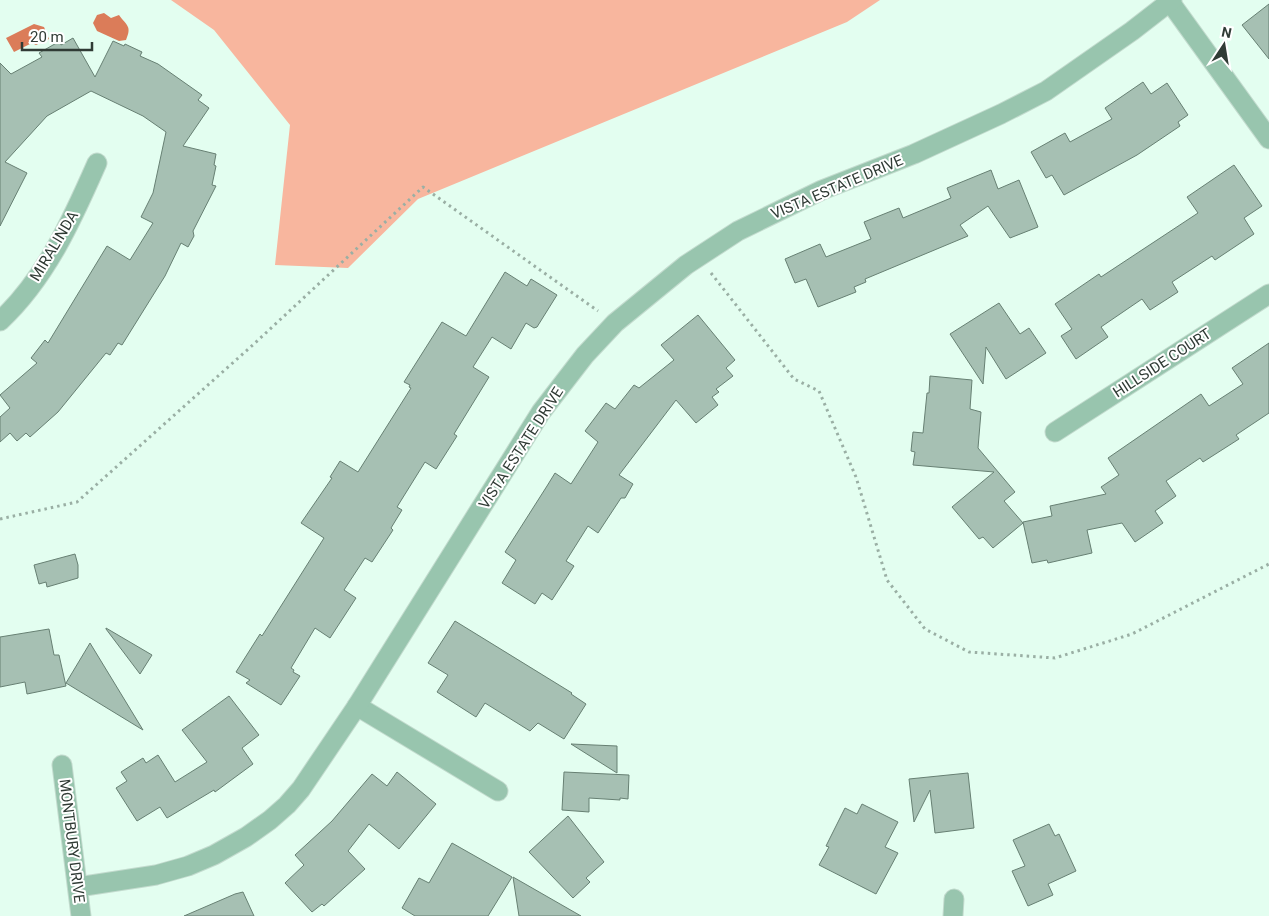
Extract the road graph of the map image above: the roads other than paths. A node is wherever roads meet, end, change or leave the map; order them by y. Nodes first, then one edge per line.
1 (1171, 1) edge
2 (1269, 139) edge
3 (97, 163) dead end
4 (1269, 294) edge
5 (0, 321) edge
6 (1055, 432) dead end
7 (357, 706) junction
8 (62, 765) dead end
9 (498, 791) dead end
10 (78, 887) junction
11 (81, 916) edge

1 - 2 street
1 - 7 street, VISTA ESTATE DRIVE
3 - 5 street, MIRALINDA
4 - 6 street, HILLSIDE COURT
7 - 9 street
7 - 10 street, VISTA ESTATE DRIVE
8 - 10 street, MONTBURY DRIVE
10 - 11 street, MONTBURY DRIVE

